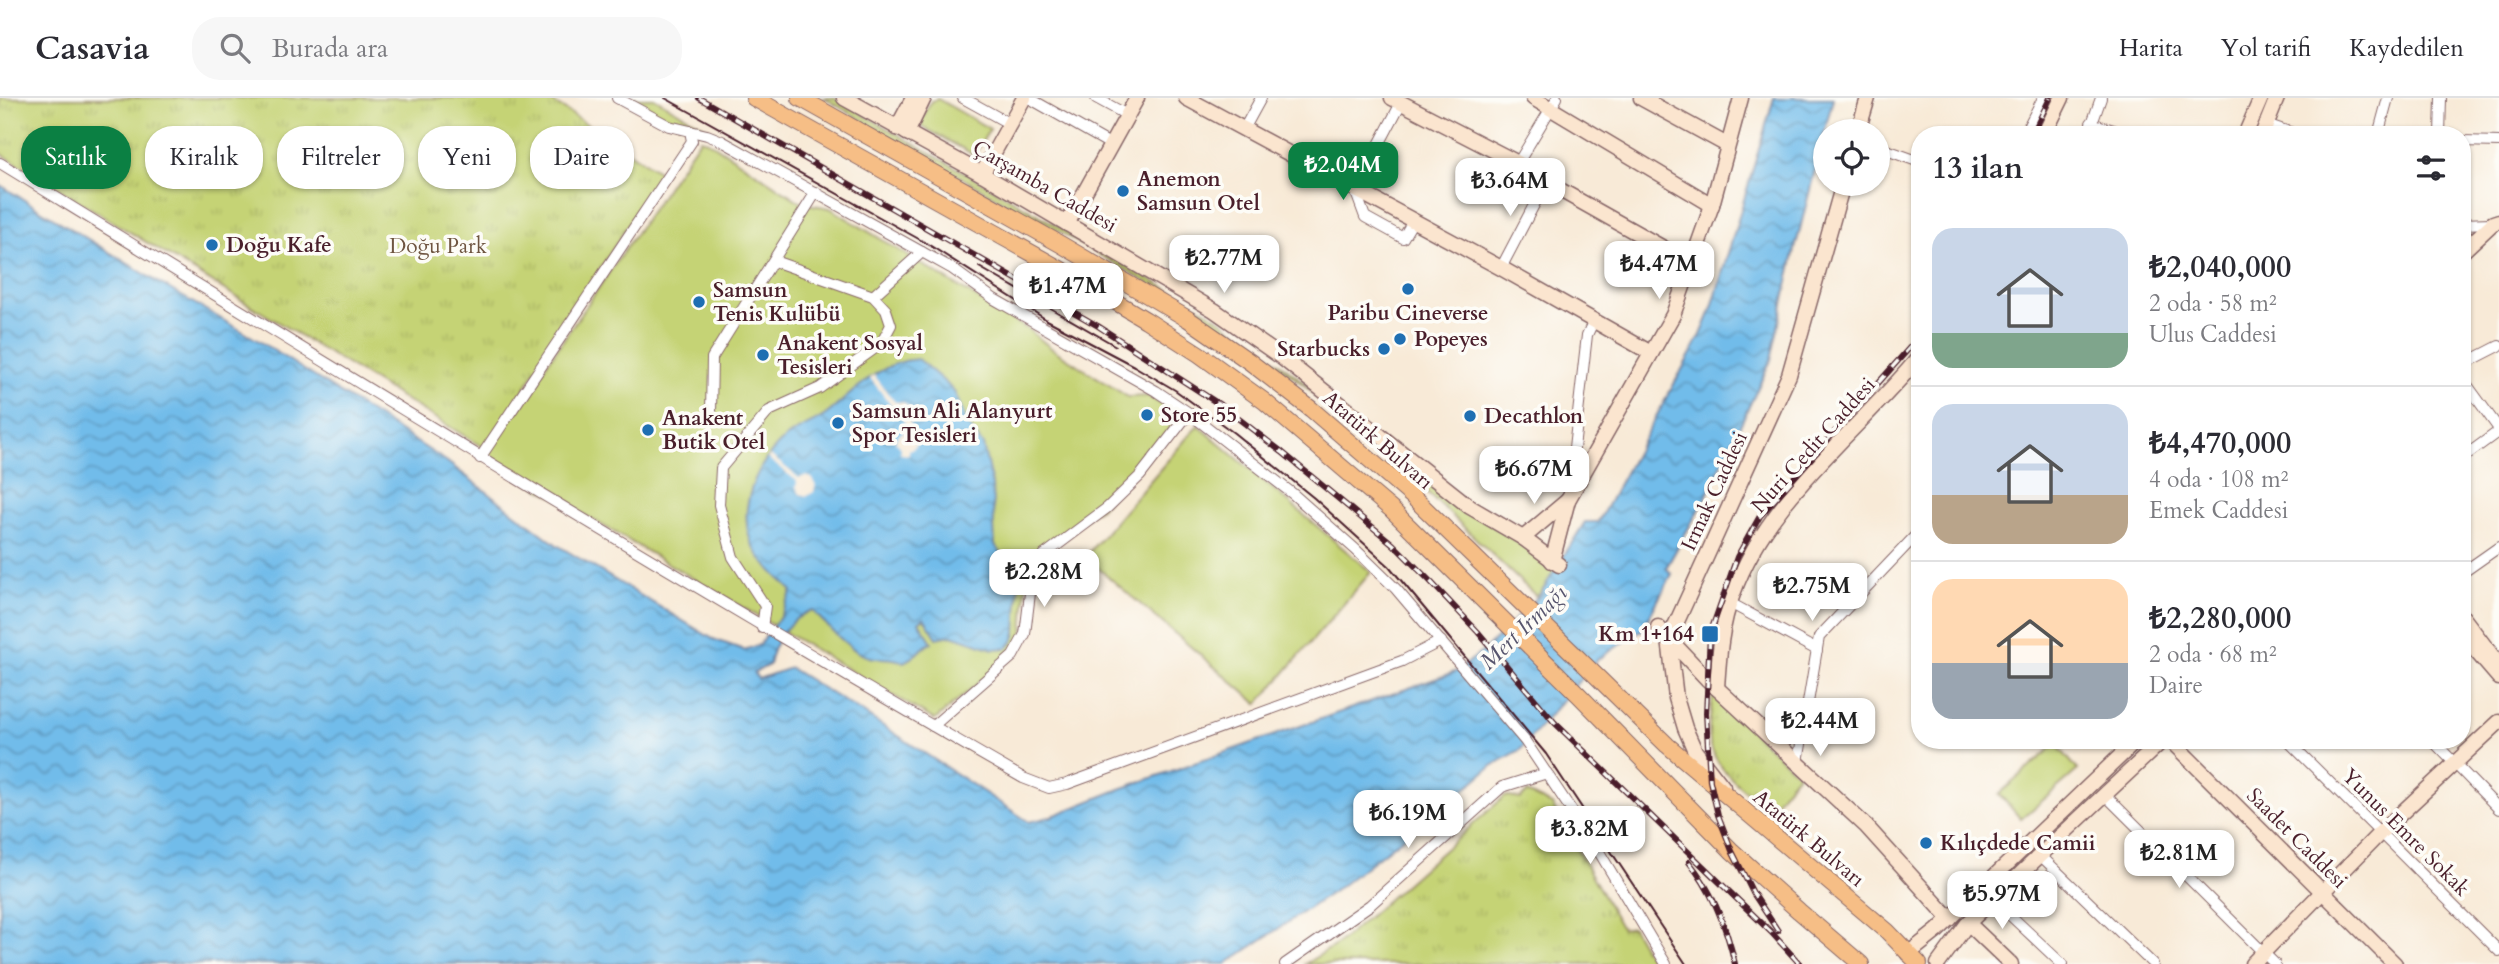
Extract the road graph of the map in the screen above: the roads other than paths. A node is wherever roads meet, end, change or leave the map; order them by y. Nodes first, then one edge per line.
1 (617, 98) edge
2 (754, 98) edge
3 (800, 98) edge
4 (844, 98) edge
5 (913, 98) edge
6 (924, 98) edge
7 (963, 98) edge
8 (1027, 98) edge
9 (1096, 98) edge
10 (1137, 98) edge
11 (1186, 98) edge
12 (1261, 98) edge
13 (1533, 98) edge
14 (1641, 98) edge
15 (1741, 98) edge
16 (1868, 98) edge
17 (2043, 98) edge
18 (2062, 98) edge
19 (2101, 98) edge
20 (2262, 98) edge
21 (2277, 98) edge
22 (2388, 98) edge
23 (2441, 98) edge
24 (1397, 101) edge
25 (1554, 103) edge
26 (1127, 115) junction
27 (1862, 119) edge
28 (2091, 123) junction
29 (1010, 124) junction
30 (2029, 126) edge
31 (2048, 126) edge
32 (2090, 126) edge
33 (2100, 126) edge
34 (2249, 126) edge
35 (2265, 126) edge
36 (2380, 126) edge
37 (2440, 126) edge
38 (1244, 129) junction
39 (902, 130) junction
40 (690, 131) junction
41 (2471, 141) edge
42 (2499, 142) edge
43 (1110, 144) junction
44 (1727, 145) junction
45 (1890, 151) edge
46 (1911, 159) edge
47 (0, 163) edge
48 (1518, 163) junction
49 (982, 174) junction
50 (1546, 182) junction
51 (1355, 190) junction
52 (816, 192) junction
53 (1840, 196) edge
54 (1712, 205) junction
55 (2496, 222) edge
56 (2471, 223) edge
57 (1067, 224) junction
58 (2471, 245) edge
59 (922, 252) junction
60 (774, 261) junction
61 (1690, 263) junction
62 (1501, 268) junction
63 (873, 296) junction
64 (1594, 320) junction
65 (2499, 346) edge
66 (1651, 353) junction
67 (2471, 360) edge
68 (1911, 370) edge
69 (2471, 391) edge
70 (712, 412) dead end
71 (1189, 413) junction
72 (2499, 430) edge
73 (2471, 451) edge
74 (480, 458) junction
75 (1568, 500) junction
76 (1523, 538) junction
77 (1911, 540) edge
78 (2499, 547) edge
79 (2471, 567) edge
80 (1730, 603) junction
81 (1658, 627) dead end
82 (762, 628) junction
83 (2471, 628) edge
84 (1669, 639) junction
85 (1445, 645) junction
86 (2471, 645) edge
87 (1817, 650) junction
88 (2498, 662) edge
89 (2499, 678) edge
90 (1717, 688) junction
91 (2499, 722) edge
92 (933, 726) junction
93 (2128, 749) edge
94 (2153, 749) edge
95 (2179, 749) edge
96 (2296, 749) edge
97 (2441, 749) edge
98 (2471, 749) edge
99 (2471, 749) edge
100 (1798, 762) junction
101 (2455, 764) junction
102 (1547, 773) junction
103 (2105, 795) junction
104 (1736, 803) junction
105 (2499, 809) edge
106 (2380, 833) junction
107 (2040, 855) junction
108 (2323, 893) junction
109 (1993, 899) junction
110 (1950, 919) junction
111 (1968, 923) junction
112 (2499, 951) edge
113 (2264, 952) junction
114 (1908, 961) edge
115 (1286, 964) edge
116 (1666, 964) edge
117 (1861, 964) edge
118 (1938, 964) edge
119 (2011, 964) edge
120 (2062, 964) edge
121 (2153, 964) edge
122 (2252, 964) edge
123 (2275, 964) edge
124 (2395, 964) edge

1 - 40 street
2 - 117 main road, Atatürk Bulvarı
3 - 104 main road, Atatürk Bulvarı
4 - 39 main road, Çarşamba Caddesi
5 - 39 main road
6 - 39 main road
7 - 29 street
8 - 29 main road
8 - 43 street
9 - 26 street
10 - 26 main road
11 - 38 main road
12 - 38 street
13 - 25 main road
14 - 44 main road
15 - 44 main road
16 - 27 main road
17 - 30 street
18 - 31 main road
19 - 28 street
20 - 34 main road
21 - 35 main road
22 - 36 street
23 - 37 street
24 - 48 main road
24 - 51 street
25 - 48 street
25 - 54 main road
26 - 43 main road
28 - 32 street
28 - 33 street
29 - 49 main road
38 - 51 main road
39 - 49 main road, Çarşamba Caddesi
40 - 52 street
40 - 74 street
41 - 42 street
43 - 57 main road
44 - 54 main road
45 - 46 street
47 - 74 street
48 - 50 main road
49 - 57 main road, Çarşamba Caddesi
50 - 61 main road
50 - 62 street
51 - 62 main road
52 - 59 street
52 - 60 street
53 - 84 main road, Irmak Caddesi
54 - 61 main road
55 - 56 street
55 - 58 main road
57 - 76 main road, Çarşamba Caddesi
59 - 63 street
59 - 71 street
60 - 63 street
60 - 70 street
61 - 66 main road
62 - 64 main road
63 - 82 street
64 - 66 main road
64 - 75 street
65 - 67 street
66 - 75 main road
68 - 80 main road, Nuri Cedit Caddesi
69 - 72 street
71 - 85 street
71 - 92 street
72 - 73 street
74 - 82 street
75 - 76 main road
75 - 76 main road, Çarşamba Caddesi
77 - 87 street
78 - 79 street
80 - 87 street
80 - 90 main road, Nuri Cedit Caddesi
81 - 84 main road
82 - 92 street
83 - 88 main road
84 - 90 main road
84 - 104 main road
85 - 92 street
85 - 102 street
86 - 89 main road
87 - 100 street
90 - 100 main road
91 - 98 main road
93 - 110 main road
94 - 103 main road
95 - 108 main road, Saadet Caddesi
96 - 106 street, Yunus Emre Sokak
97 - 101 street
99 - 101 main road
100 - 110 main road
101 - 105 street
101 - 106 main road
102 - 115 street
102 - 116 street
103 - 107 main road
103 - 113 street
104 - 114 main road, Atatürk Bulvarı
106 - 108 main road
106 - 112 street, Yunus Emre Sokak
107 - 109 main road
107 - 121 street
108 - 113 main road
108 - 124 main road, Saadet Caddesi
109 - 111 main road
109 - 120 street
110 - 114 main road
111 - 118 main road
111 - 119 main road
113 - 122 main road
113 - 123 street

